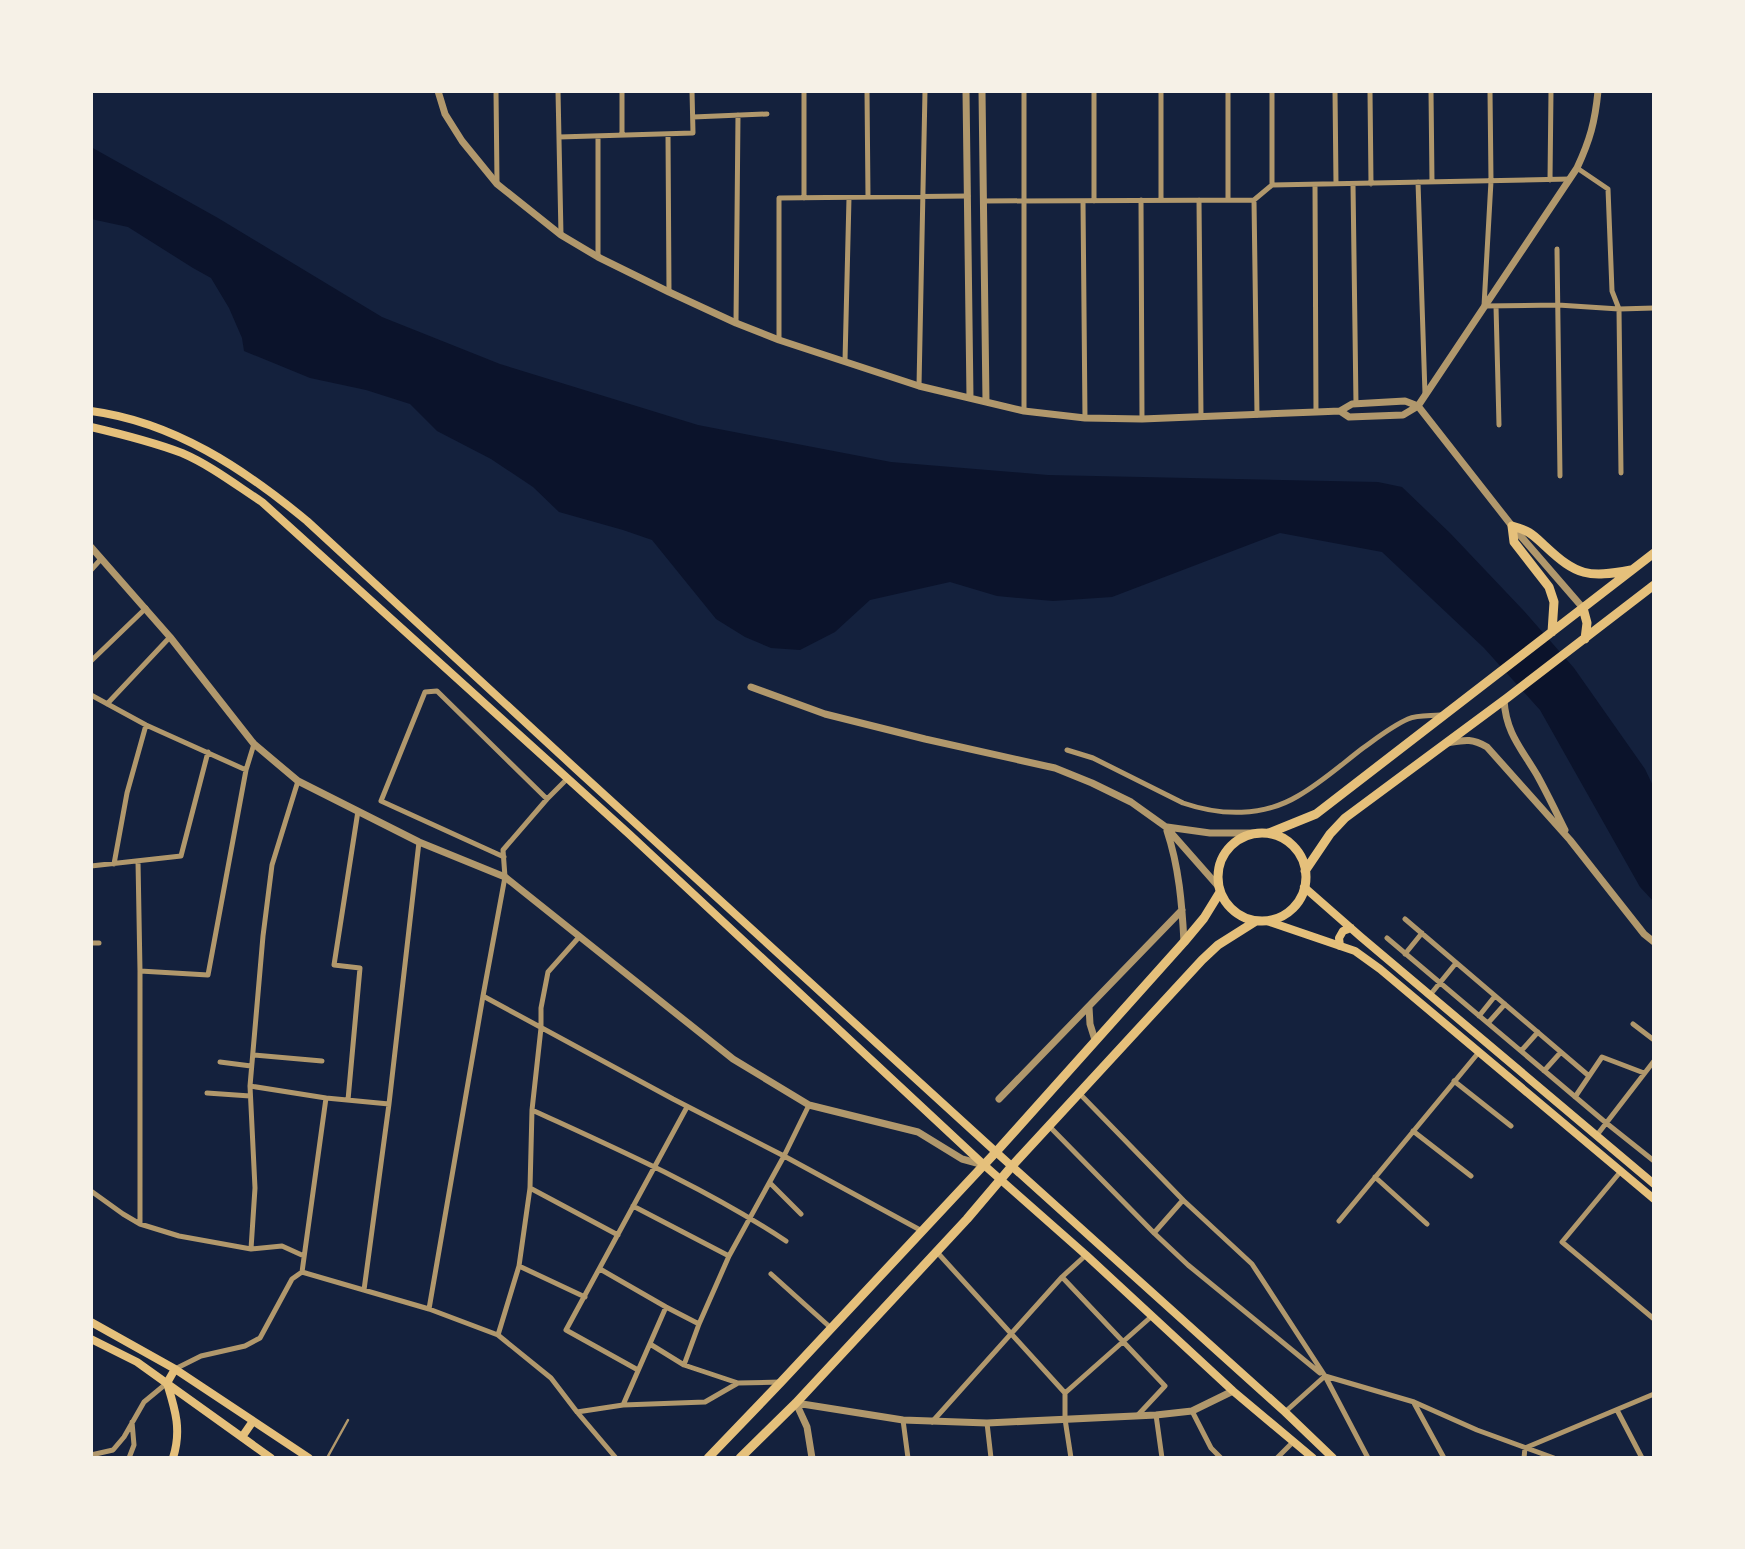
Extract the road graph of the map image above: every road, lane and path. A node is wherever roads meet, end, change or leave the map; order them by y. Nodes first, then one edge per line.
1 (438, 91) edge
2 (496, 91) edge
3 (558, 91) edge
4 (621, 91) edge
5 (692, 91) edge
6 (804, 91) edge
7 (867, 91) edge
8 (925, 91) edge
9 (966, 91) edge
10 (982, 91) edge
11 (1024, 91) edge
12 (1094, 91) edge
13 (1161, 91) edge
14 (1228, 91) edge
15 (1272, 91) edge
16 (1335, 91) edge
17 (1370, 91) edge
18 (1431, 91) edge
19 (1490, 91) edge
20 (1551, 91) edge
21 (1598, 91) edge
22 (767, 114) dead end
23 (738, 115) junction
24 (693, 117) junction
25 (668, 134) junction
26 (622, 135) junction
27 (598, 136) junction
28 (559, 137) junction
29 (1577, 168) junction
30 (1570, 179) junction
31 (1549, 180) junction
32 (1491, 181) junction
33 (1432, 182) junction
34 (1418, 183) junction
35 (497, 184) junction
36 (1336, 184) junction
37 (1353, 184) junction
38 (1371, 184) junction
39 (1315, 185) junction
40 (1272, 186) junction
41 (968, 196) junction
42 (868, 197) junction
43 (924, 197) junction
44 (804, 198) junction
45 (849, 198) junction
46 (1141, 200) junction
47 (1161, 200) junction
48 (1199, 200) junction
49 (1228, 200) junction
50 (1254, 200) junction
51 (984, 201) junction
52 (1024, 201) junction
53 (1083, 201) junction
54 (1094, 201) junction
55 (561, 234) junction
56 (1557, 249) dead end
57 (598, 257) junction
58 (669, 292) junction
59 (1558, 305) junction
60 (1484, 306) junction
61 (1496, 306) junction
62 (1654, 308) edge
63 (1619, 309) junction
64 (736, 323) junction
65 (779, 340) junction
66 (845, 361) junction
67 (919, 386) junction
68 (1425, 394) junction
69 (970, 398) junction
70 (986, 402) junction
71 (1356, 404) junction
72 (1418, 406) junction
73 (91, 411) edge
74 (1024, 411) junction
75 (1340, 411) junction
76 (1316, 412) junction
77 (1257, 415) junction
78 (1201, 417) junction
79 (1085, 418) junction
80 (1142, 419) junction
81 (1499, 425) dead end
82 (91, 427) edge
83 (1621, 473) dead end
84 (1560, 476) dead end
85 (1512, 526) junction
86 (91, 547) edge
87 (1654, 553) edge
88 (101, 559) junction
89 (91, 570) edge
90 (1633, 570) junction
91 (1654, 585) edge
92 (146, 608) junction
93 (1583, 608) junction
94 (1550, 634) junction
95 (170, 637) junction
96 (1585, 639) junction
97 (91, 661) edge
98 (751, 687) dead end
99 (92, 696) edge
100 (1506, 699) junction
101 (107, 704) junction
102 (91, 706) edge
103 (1443, 715) junction
104 (146, 725) junction
105 (1447, 743) junction
106 (254, 744) junction
107 (1067, 750) dead end
108 (208, 752) junction
109 (576, 769) junction
110 (246, 770) junction
111 (568, 778) junction
112 (298, 781) junction
113 (547, 799) junction
114 (358, 811) junction
115 (1166, 827) junction
116 (1264, 833) junction
117 (1570, 840) junction
118 (419, 842) junction
119 (504, 857) junction
120 (138, 861) junction
121 (114, 864) junction
122 (91, 866) edge
123 (1305, 871) junction
124 (505, 877) junction
125 (1304, 887) junction
126 (1219, 889) junction
127 (1182, 910) junction
128 (1405, 919) dead end
129 (1256, 920) junction
130 (1267, 921) junction
131 (1351, 928) junction
132 (1422, 933) junction
133 (580, 936) junction
134 (1387, 938) dead end
135 (1184, 942) junction
136 (1654, 942) edge
137 (91, 943) edge
138 (99, 943) dead end
139 (1340, 946) junction
140 (1405, 954) junction
141 (1456, 963) junction
142 (140, 971) junction
143 (1440, 983) junction
144 (1430, 995) junction
145 (483, 996) junction
146 (1495, 996) junction
147 (1505, 1004) junction
148 (1089, 1006) junction
149 (1479, 1016) junction
150 (1488, 1023) junction
151 (1633, 1024) dead end
152 (541, 1028) junction
153 (1538, 1032) junction
154 (1095, 1040) junction
155 (1654, 1040) edge
156 (1521, 1051) junction
157 (1479, 1052) junction
158 (1561, 1052) junction
159 (253, 1055) junction
160 (322, 1061) dead end
161 (1654, 1061) edge
162 (220, 1062) dead end
163 (251, 1066) junction
164 (1544, 1071) junction
165 (1644, 1073) junction
166 (1589, 1076) junction
167 (1454, 1081) junction
168 (250, 1086) junction
169 (207, 1093) dead end
170 (1079, 1093) junction
171 (250, 1096) junction
172 (1575, 1097) junction
173 (326, 1098) junction
174 (999, 1099) dead end
175 (348, 1100) junction
176 (389, 1104) junction
177 (809, 1105) junction
178 (687, 1107) junction
179 (532, 1110) junction
180 (1605, 1122) junction
181 (1049, 1126) junction
182 (1511, 1126) dead end
183 (1413, 1131) junction
184 (1597, 1135) junction
185 (996, 1152) junction
186 (785, 1156) junction
187 (1654, 1161) edge
188 (984, 1165) junction
189 (655, 1166) junction
190 (1012, 1166) junction
191 (1622, 1171) junction
192 (1471, 1176) dead end
193 (1375, 1177) junction
194 (1000, 1179) junction
195 (770, 1183) junction
196 (1654, 1184) edge
197 (530, 1188) junction
198 (91, 1191) edge
199 (1654, 1199) edge
200 (1183, 1200) junction
201 (633, 1206) junction
202 (801, 1214) dead end
203 (750, 1218) junction
204 (1339, 1221) dead end
205 (140, 1224) junction
206 (1427, 1224) dead end
207 (922, 1231) junction
208 (1154, 1233) junction
209 (618, 1235) junction
210 (786, 1241) dead end
211 (251, 1249) junction
212 (936, 1251) junction
213 (1086, 1255) junction
214 (304, 1256) junction
215 (729, 1256) junction
216 (519, 1266) junction
217 (600, 1269) junction
218 (302, 1272) junction
219 (771, 1275) dead end
220 (1062, 1277) junction
221 (364, 1290) junction
222 (585, 1297) junction
223 (666, 1307) junction
224 (429, 1309) junction
225 (1152, 1315) junction
226 (1654, 1319) edge
227 (91, 1322) edge
228 (698, 1324) junction
229 (831, 1328) junction
230 (498, 1335) junction
231 (1012, 1335) junction
232 (91, 1339) edge
233 (1123, 1341) junction
234 (650, 1344) junction
235 (684, 1365) junction
236 (175, 1369) junction
237 (638, 1370) junction
238 (1325, 1376) junction
239 (781, 1382) junction
240 (167, 1383) junction
241 (738, 1383) junction
242 (1233, 1391) junction
243 (1065, 1393) junction
244 (1654, 1394) edge
245 (1413, 1402) junction
246 (796, 1403) junction
247 (623, 1405) junction
248 (1617, 1410) junction
249 (1192, 1411) junction
250 (577, 1412) junction
251 (1285, 1412) junction
252 (1156, 1415) junction
253 (1137, 1416) junction
254 (1065, 1419) junction
255 (348, 1420) dead end
256 (903, 1420) junction
257 (253, 1421) junction
258 (132, 1422) junction
259 (932, 1422) junction
260 (987, 1423) junction
261 (242, 1437) junction
262 (1294, 1441) junction
263 (1525, 1448) junction
264 (91, 1455) edge
265 (129, 1458) edge
266 (173, 1458) edge
267 (271, 1458) edge
268 (309, 1458) edge
269 (327, 1458) edge
270 (616, 1458) edge
271 (708, 1458) edge
272 (740, 1458) edge
273 (812, 1458) edge
274 (908, 1458) edge
275 (991, 1458) edge
276 (1071, 1458) edge
277 (1162, 1458) edge
278 (1220, 1458) edge
279 (1277, 1458) edge
280 (1312, 1458) edge
281 (1333, 1458) edge
282 (1368, 1458) edge
283 (1444, 1458) edge
284 (1524, 1458) edge
285 (1554, 1458) edge
286 (1643, 1458) edge

1 - 35 street
2 - 35 street
3 - 28 street
4 - 26 street
5 - 24 street
6 - 44 street
7 - 42 street
8 - 43 street
9 - 41 street
10 - 51 street
11 - 52 street
12 - 54 street
13 - 47 street
14 - 49 street
15 - 40 street
16 - 36 street
17 - 38 street
18 - 33 street
19 - 32 street
20 - 31 street
21 - 29 street
22 - 23 street
23 - 24 street
23 - 64 street
24 - 25 street
25 - 26 street
25 - 58 street
26 - 27 street
27 - 28 street
27 - 57 street
28 - 55 street
29 - 30 street
29 - 63 street
30 - 31 street
30 - 60 street
31 - 32 street
32 - 33 street
32 - 60 street
33 - 34 street
34 - 38 street
34 - 68 street
35 - 55 street
36 - 37 street
36 - 39 street
37 - 38 street
37 - 71 street
39 - 40 street
39 - 76 street
40 - 50 street
41 - 43 street
41 - 69 street
42 - 43 street
42 - 45 street
43 - 67 street
44 - 45 street
44 - 65 street
45 - 66 street
46 - 47 street
46 - 54 street
46 - 80 street
47 - 48 street
48 - 49 street
48 - 78 street
49 - 50 street
50 - 77 street
51 - 52 street
51 - 70 street
52 - 53 street
52 - 74 street
53 - 54 street
53 - 79 street
55 - 57 street
56 - 59 street
57 - 58 street
58 - 64 street
59 - 61 street
59 - 63 street
59 - 84 street
60 - 61 street
60 - 68 street
61 - 81 street
62 - 63 street
63 - 83 street
64 - 65 street
65 - 66 street
66 - 67 street
67 - 69 street
68 - 72 street
69 - 70 street
70 - 74 street
71 - 72 street
71 - 75 street
72 - 75 street
72 - 85 street
73 - 109 main road
74 - 79 street
75 - 76 street
76 - 77 street
77 - 78 street
78 - 80 street
79 - 80 street
82 - 111 main road
85 - 90 main road
85 - 93 street
85 - 94 main road
86 - 88 street
87 - 90 main road
88 - 89 street
88 - 92 street
90 - 93 main road
91 - 96 main road
92 - 95 street
92 - 97 street
93 - 94 main road
93 - 96 main road
94 - 103 main road
95 - 101 street
95 - 106 street
96 - 100 main road
98 - 115 street
99 - 101 street
99 - 102 street
100 - 105 main road
100 - 117 street
101 - 104 street
103 - 107 street
103 - 116 main road
104 - 108 street
104 - 121 street
105 - 117 street
105 - 123 main road
106 - 110 street
106 - 112 street
108 - 110 street
108 - 120 street
109 - 111 main road
109 - 185 main road
110 - 142 street
111 - 113 street
111 - 188 main road
112 - 114 street
112 - 159 street
113 - 119 street
113 - 119 street
114 - 118 street
114 - 175 street
115 - 116 street
115 - 126 street
115 - 127 street
116 - 123 main road
116 - 126 main road
117 - 136 street
118 - 124 street
118 - 176 street
119 - 124 street
120 - 121 street
120 - 142 street
121 - 122 street
123 - 125 main road
124 - 133 street
124 - 145 street
125 - 130 main road
125 - 131 main road
126 - 129 main road
126 - 135 main road
127 - 135 street
127 - 148 street
128 - 132 street
129 - 130 main road
129 - 170 main road
130 - 139 main road
131 - 139 main road
131 - 144 main road
132 - 140 street
132 - 141 street
133 - 152 street
133 - 177 street
134 - 140 street
135 - 154 main road
137 - 138 street
139 - 157 main road
140 - 143 street
141 - 143 street
141 - 146 street
142 - 205 street
143 - 144 street
143 - 149 street
144 - 184 main road
145 - 152 street
145 - 224 street
146 - 147 street
146 - 149 street
147 - 150 street
147 - 153 street
148 - 154 street
148 - 174 street
149 - 150 street
150 - 156 street
151 - 155 street
152 - 178 street
152 - 179 street
153 - 156 street
153 - 158 street
154 - 185 main road
156 - 164 street
157 - 167 street
157 - 191 main road
158 - 164 street
158 - 166 street
159 - 160 street
159 - 163 street
161 - 165 street
162 - 163 street
163 - 168 street
164 - 172 street
165 - 166 street
165 - 180 street
166 - 172 street
167 - 182 street
167 - 183 street
168 - 171 street
168 - 173 street
169 - 171 street
170 - 181 main road
170 - 200 street
171 - 211 street
172 - 180 street
173 - 175 street
173 - 214 street
175 - 176 street
176 - 221 street
177 - 186 street
177 - 188 street
178 - 186 street
178 - 189 street
179 - 189 street
179 - 197 street
180 - 184 street
180 - 187 street
181 - 190 main road
181 - 208 street
183 - 192 street
183 - 193 street
184 - 196 main road
185 - 188 main road
185 - 190 main road
186 - 195 street
186 - 207 street
188 - 194 main road
188 - 207 main road
189 - 201 street
189 - 203 street
190 - 194 main road
190 - 251 main road
191 - 199 main road
191 - 226 street
193 - 204 street
193 - 206 street
194 - 212 main road
194 - 213 main road
195 - 202 street
195 - 203 street
197 - 209 street
197 - 216 street
198 - 205 street
200 - 208 street
200 - 238 street
201 - 209 street
201 - 215 street
203 - 210 street
203 - 215 street
205 - 211 street
207 - 229 main road
208 - 238 street
209 - 217 street
211 - 214 street
212 - 231 street
212 - 246 main road
213 - 220 street
213 - 225 main road
214 - 218 street
215 - 228 street
216 - 222 street
216 - 230 street
217 - 222 street
217 - 223 street
218 - 221 street
218 - 236 street
219 - 229 street
220 - 231 street
220 - 233 street
221 - 224 street
222 - 237 street
223 - 228 street
223 - 234 street
224 - 230 street
225 - 233 street
225 - 242 main road
227 - 236 main road
228 - 235 street
229 - 239 main road
230 - 250 street
231 - 243 street
231 - 259 street
232 - 240 main road
233 - 243 street
233 - 253 street
234 - 235 street
234 - 237 street
235 - 241 street
236 - 240 main road
236 - 257 main road
237 - 247 street
238 - 245 street
238 - 251 street
238 - 282 street
239 - 241 street
239 - 271 main road
240 - 258 street
240 - 261 main road
240 - 266 main road
241 - 247 street
242 - 249 street
242 - 262 main road
243 - 254 street
244 - 248 street
245 - 263 street
245 - 283 street
246 - 256 street
246 - 272 main road
246 - 273 street
247 - 250 street
248 - 263 street
248 - 286 street
249 - 252 street
249 - 278 street
250 - 270 street
251 - 281 main road
252 - 253 street
252 - 277 street
253 - 254 street
254 - 260 street
254 - 276 street
255 - 269 lane
256 - 259 street
256 - 274 street
257 - 261 main road
257 - 268 main road
258 - 264 street
258 - 265 street
259 - 260 street
260 - 275 street
261 - 267 main road
262 - 279 street
262 - 280 main road
263 - 284 street
263 - 285 street

